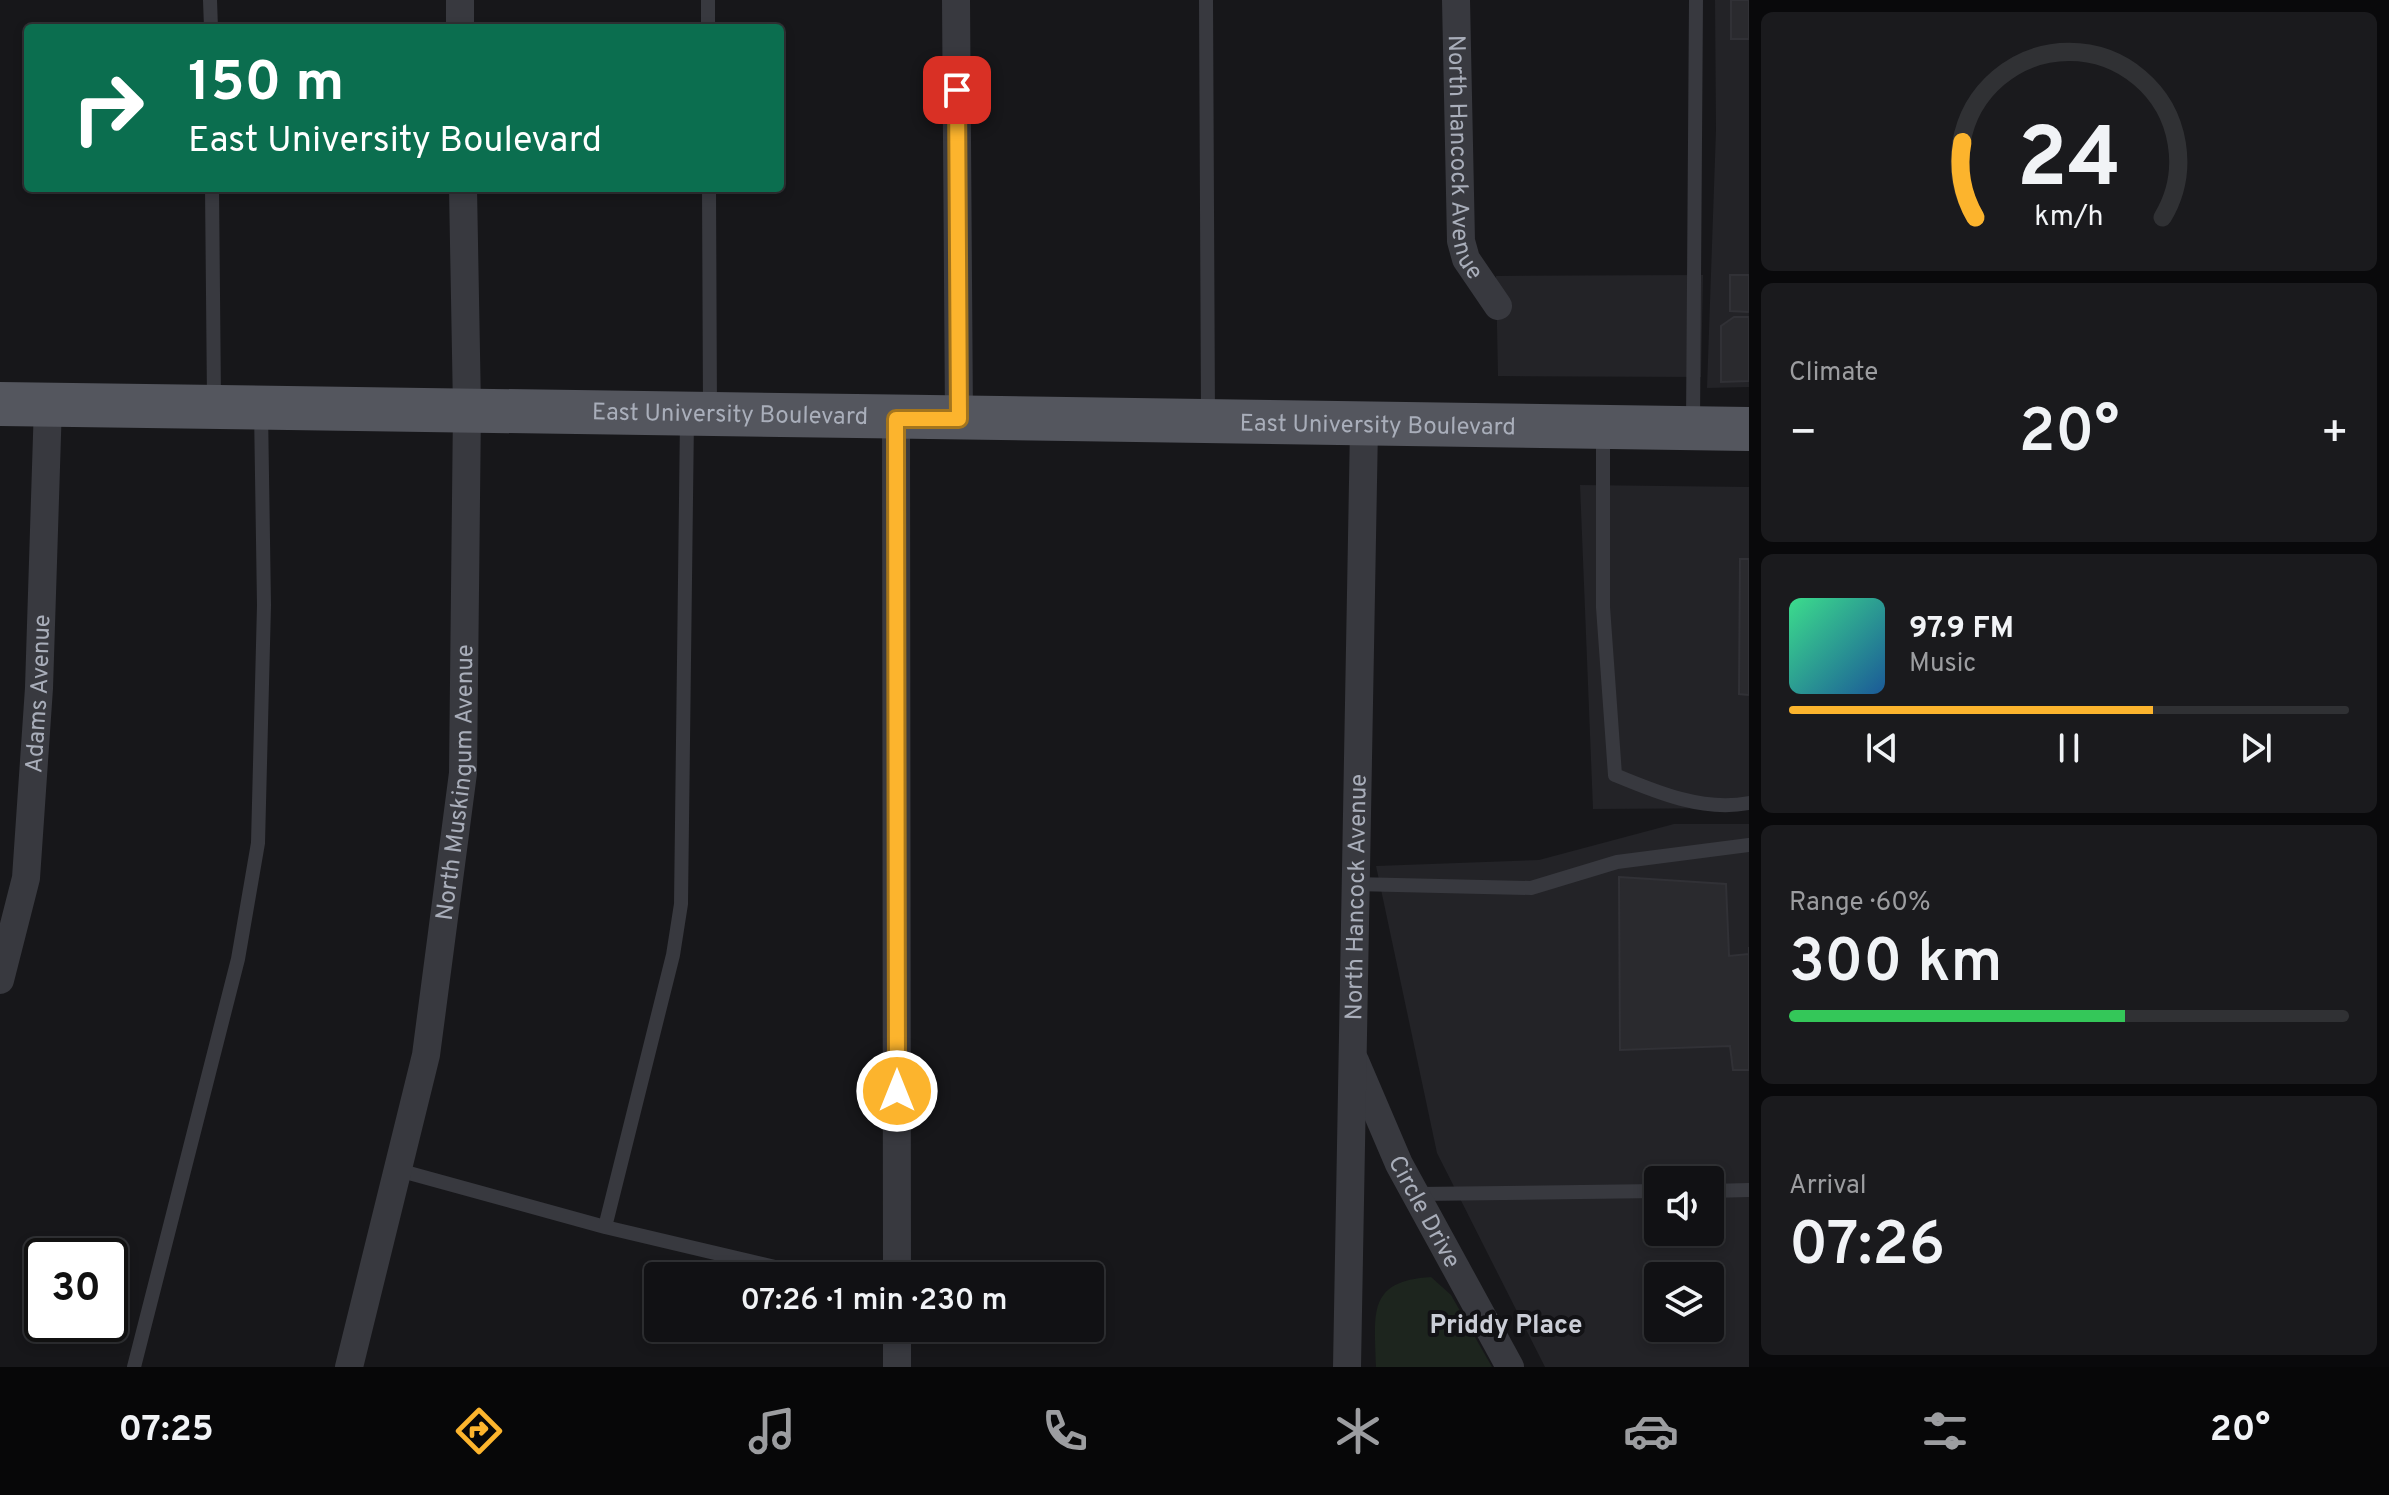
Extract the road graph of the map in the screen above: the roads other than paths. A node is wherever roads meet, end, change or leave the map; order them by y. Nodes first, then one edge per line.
1 (210, 0) edge
2 (460, 0) edge
3 (708, 0) edge
4 (956, 0) edge
5 (1206, 0) edge
6 (1456, 0) edge
7 (1696, 0) edge
8 (211, 24) edge
9 (460, 24) edge
10 (708, 24) edge
11 (212, 192) edge
12 (463, 192) edge
13 (709, 192) edge
14 (1498, 306) dead end
15 (0, 404) edge
16 (48, 404) junction
17 (214, 405) junction
18 (260, 406) junction
19 (467, 408) junction
20 (699, 414) junction
21 (896, 419) junction
22 (959, 419) junction
23 (1208, 424) junction
24 (1364, 427) junction
25 (1604, 427) junction
26 (1693, 428) junction
27 (1749, 429) edge
28 (1749, 803) edge
29 (1749, 845) edge
30 (1354, 884) junction
31 (0, 980) edge
32 (1351, 1050) junction
33 (398, 1170) junction
34 (1749, 1190) edge
35 (1644, 1191) edge
36 (1724, 1191) edge
37 (1418, 1194) junction
38 (605, 1227) junction
39 (754, 1262) edge
40 (897, 1262) edge
41 (897, 1342) edge
42 (134, 1367) edge
43 (349, 1367) edge
44 (897, 1367) edge
45 (1347, 1367) edge
46 (1510, 1367) edge

1 - 8 lane
2 - 9 street
3 - 10 lane
4 - 22 street
5 - 23 lane
6 - 14 street, North Hancock Avenue
7 - 26 lane
11 - 17 lane
12 - 19 street, North Muskingum Avenue
13 - 20 lane
15 - 16 main road, East University Boulevard
16 - 17 main road, East University Boulevard
16 - 31 street, Adams Avenue
17 - 18 main road, East University Boulevard
18 - 19 main road, East University Boulevard
18 - 42 lane
19 - 20 main road, East University Boulevard
19 - 33 street, North Muskingum Avenue
20 - 21 main road, East University Boulevard
20 - 38 lane
21 - 22 main road, East University Boulevard
21 - 40 street
22 - 23 main road, East University Boulevard
23 - 24 main road, East University Boulevard
24 - 25 main road, East University Boulevard
24 - 30 street, North Hancock Avenue
25 - 26 main road, East University Boulevard
25 - 28 lane
26 - 27 main road, East University Boulevard
29 - 30 lane
30 - 32 street, North Hancock Avenue
32 - 37 street, Circle Drive
32 - 45 street, North Hancock Avenue
33 - 38 lane
33 - 43 street, North Muskingum Avenue
34 - 36 lane
35 - 37 lane
37 - 46 street, Circle Drive
38 - 39 lane
41 - 44 street

